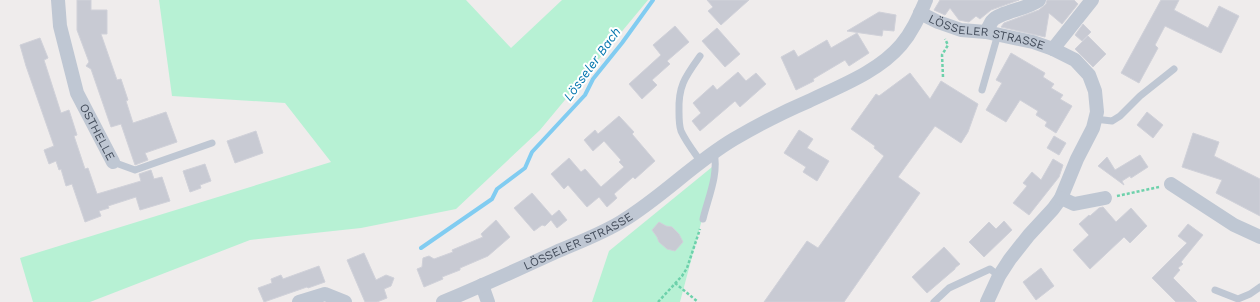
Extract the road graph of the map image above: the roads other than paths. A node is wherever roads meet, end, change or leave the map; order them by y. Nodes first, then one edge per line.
1 (58, 0) edge
2 (1039, 0) edge
3 (1092, 0) edge
4 (923, 6) edge
5 (992, 33) junction
6 (1052, 49) junction
7 (700, 56) dead end
8 (1174, 68) dead end
9 (982, 90) dead end
10 (1095, 119) junction
11 (212, 143) dead end
12 (714, 153) junction
13 (113, 162) joint
14 (701, 162) junction
15 (1171, 184) dead end
16 (1061, 198) junction
17 (1105, 198) road end
18 (703, 219) road end
19 (1260, 237) edge
20 (999, 276) junction
21 (482, 285) junction
22 (1260, 287) edge
23 (1215, 290) dead end
24 (299, 302) edge
25 (345, 302) edge
26 (443, 302) edge
27 (488, 302) edge
28 (934, 302) edge
29 (987, 302) edge

1 - 13 street, OSTHELLE
2 - 5 street
3 - 6 street
4 - 5 street, LÖSSELER STRASSE
4 - 12 street, LÖSSELER STRASSE
5 - 6 street, LÖSSELER STRASSE
5 - 9 lane
6 - 10 street, LÖSSELER STRASSE
7 - 14 lane
8 - 10 lane
10 - 16 street, LÖSSELER STRASSE
11 - 13 lane, OSTHELLE
12 - 14 street, LÖSSELER STRASSE
12 - 18 lane
14 - 21 street, LÖSSELER STRASSE
15 - 19 street
16 - 17 street
16 - 20 street, LÖSSELER STRASSE
20 - 28 lane
20 - 29 street, LÖSSELER STRASSE
21 - 26 street, LÖSSELER STRASSE
21 - 27 street
22 - 23 lane
24 - 25 street

